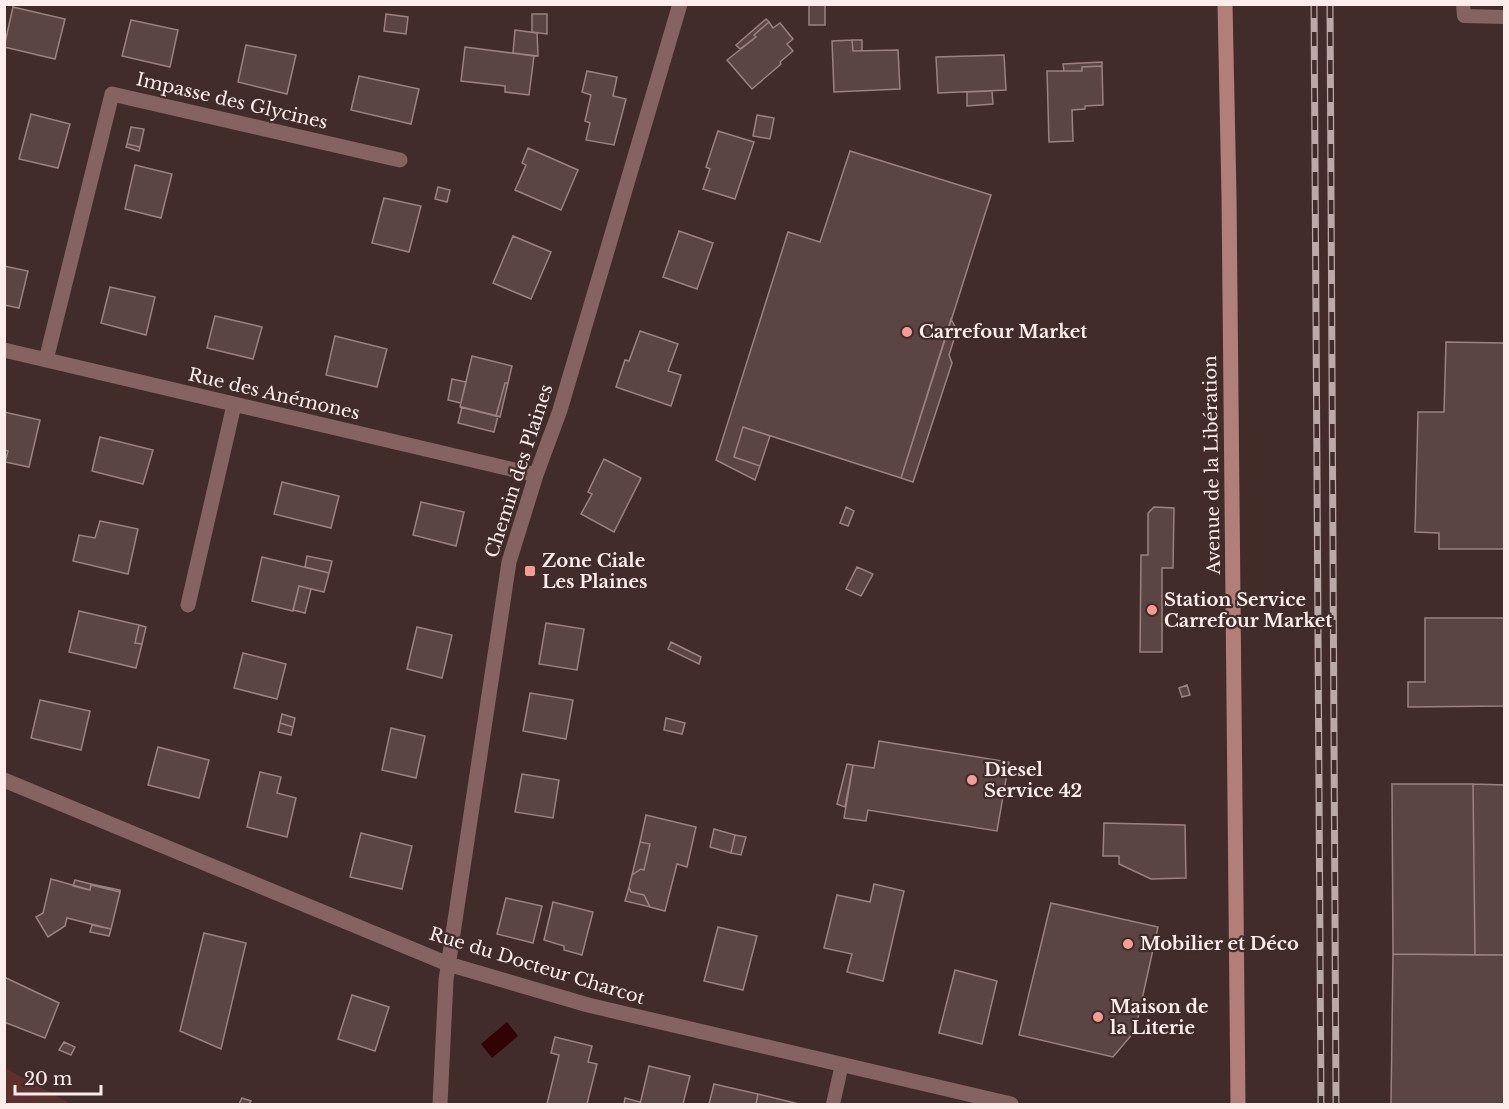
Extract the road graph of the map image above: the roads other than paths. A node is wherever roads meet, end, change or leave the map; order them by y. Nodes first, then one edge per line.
1 (680, 4) edge
2 (1226, 4) edge
3 (1464, 4) edge
4 (1504, 17) edge
5 (400, 160) dead end
6 (4, 350) edge
7 (46, 360) junction
8 (234, 405) junction
9 (536, 475) junction
10 (188, 605) dead end
11 (4, 780) edge
12 (448, 964) junction
13 (842, 1064) junction
14 (440, 1104) edge
15 (833, 1104) edge
16 (1011, 1104) edge
17 (1238, 1104) edge

1 - 9 street, Chemin des Plaines
2 - 17 street, Avenue de la Libération
3 - 4 lane
5 - 7 street, Impasse des Glycines
6 - 7 street, Rue des Anémones
7 - 8 street, Rue des Anémones
8 - 9 street, Rue des Anémones
8 - 10 street
9 - 12 street, Chemin des Plaines
11 - 12 street, Rue du Docteur Charcot
12 - 13 street, Rue du Docteur Charcot
12 - 14 street, Chemin des Plaines
13 - 15 lane
13 - 16 street, Rue du Docteur Charcot

